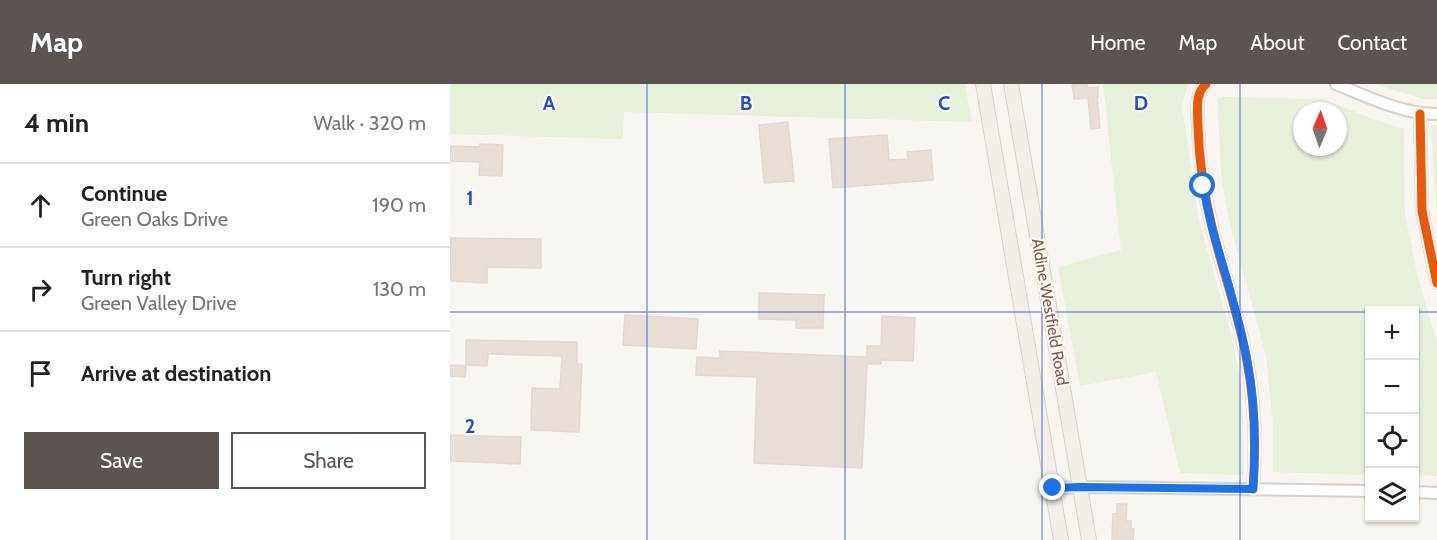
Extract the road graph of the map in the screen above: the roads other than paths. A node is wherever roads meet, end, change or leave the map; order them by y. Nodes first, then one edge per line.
1 (983, 84) edge
2 (1011, 84) edge
3 (1206, 84) edge
4 (1336, 84) edge
5 (1420, 114) junction
6 (1437, 114) edge
7 (1437, 283) edge
8 (1033, 297) junction
9 (1081, 487) junction
10 (1053, 488) junction
11 (1253, 489) junction
12 (1365, 491) edge
13 (1419, 492) edge
14 (1437, 493) edge
15 (1061, 540) edge
16 (1089, 540) edge

1 - 8 main road, Aldine Westfield Road
2 - 8 main road, Aldine Westfield Road
3 - 11 street
4 - 5 street
5 - 6 street
5 - 7 street
8 - 9 main road, Aldine Westfield Road
8 - 10 main road, Aldine Westfield Road
9 - 10 street
9 - 11 street
9 - 16 main road, Aldine Westfield Road
10 - 15 main road, Aldine Westfield Road
11 - 12 street
13 - 14 street

